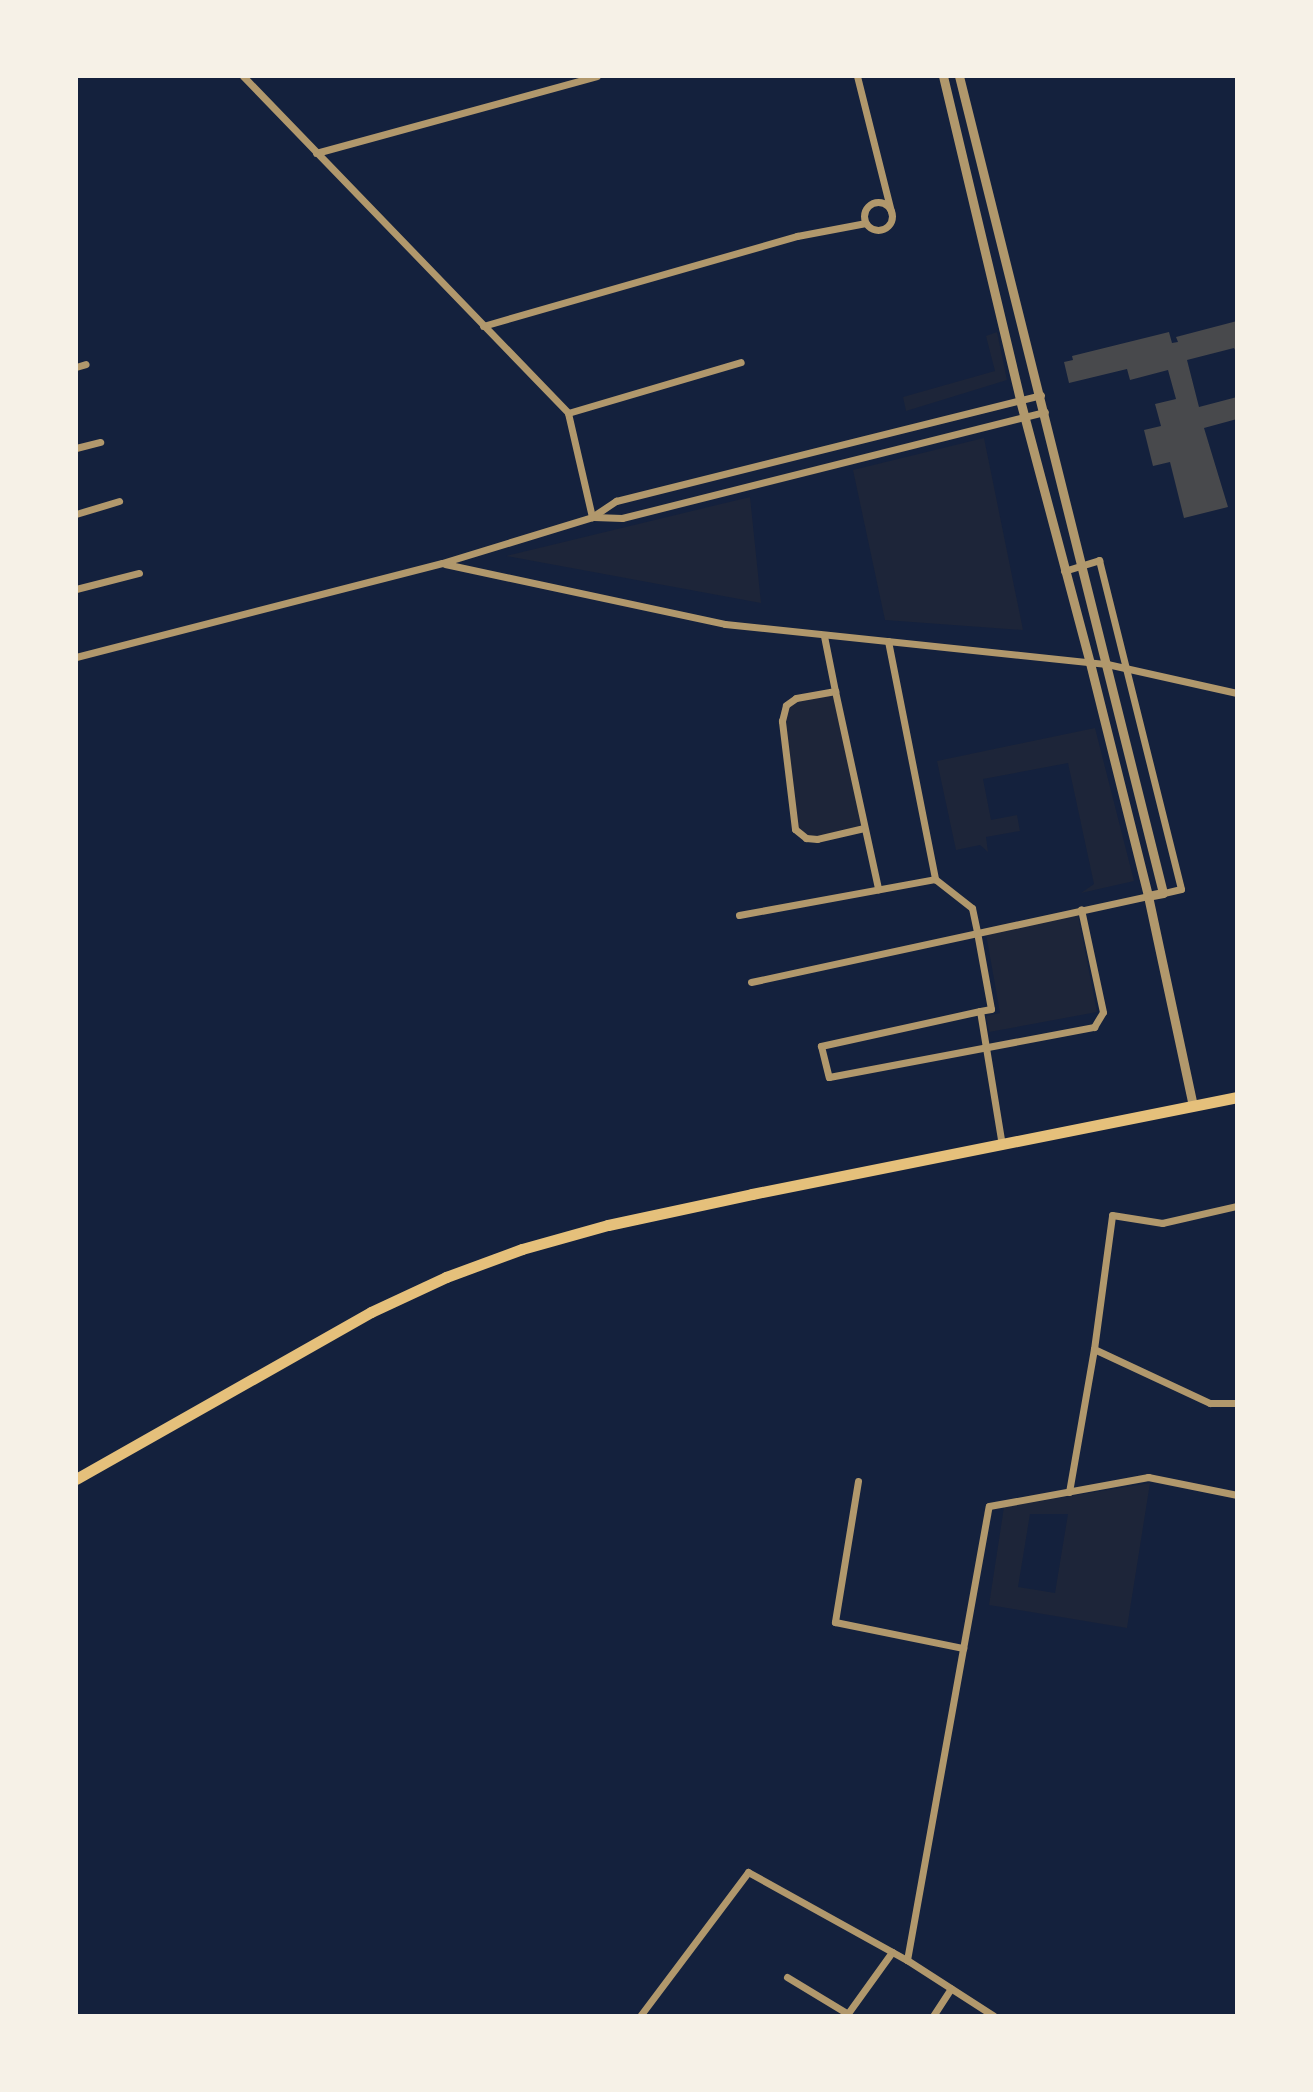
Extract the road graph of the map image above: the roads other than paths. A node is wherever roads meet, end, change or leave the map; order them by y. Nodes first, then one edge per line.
1 (243, 76) edge
2 (597, 76) edge
3 (857, 76) edge
4 (943, 76) edge
5 (959, 76) edge
6 (316, 153) junction
7 (891, 211) junction
8 (866, 223) junction
9 (483, 326) junction
10 (741, 362) dead end
11 (86, 364) dead end
12 (76, 367) edge
13 (1042, 395) junction
14 (1020, 400) junction
15 (1046, 412) junction
16 (568, 413) junction
17 (1024, 417) junction
18 (100, 442) dead end
19 (76, 448) edge
20 (119, 501) dead end
21 (76, 514) edge
22 (592, 517) junction
23 (442, 563) junction
24 (1082, 565) junction
25 (1064, 571) junction
26 (139, 573) dead end
27 (76, 589) edge
28 (824, 636) junction
29 (888, 641) junction
30 (76, 657) edge
31 (1090, 663) junction
32 (1107, 664) junction
33 (1129, 669) junction
34 (835, 691) junction
35 (1237, 693) edge
36 (864, 828) junction
37 (935, 879) junction
38 (878, 889) junction
39 (1163, 893) junction
40 (1148, 896) junction
41 (1081, 909) junction
42 (739, 915) dead end
43 (977, 932) junction
44 (751, 982) dead end
45 (980, 1011) junction
46 (987, 1047) junction
47 (1237, 1097) edge
48 (1193, 1106) junction
49 (1002, 1145) junction
50 (1237, 1206) edge
51 (1094, 1349) junction
52 (1237, 1403) edge
53 (76, 1479) edge
54 (858, 1481) dead end
55 (1069, 1492) junction
56 (1237, 1495) edge
57 (963, 1648) junction
58 (892, 1952) junction
59 (907, 1960) junction
60 (787, 1977) dead end
61 (951, 1988) junction
62 (847, 2015) edge
63 (640, 2016) edge
64 (933, 2016) edge
65 (994, 2016) edge

1 - 6 street
2 - 6 street
3 - 7 street
4 - 14 street
5 - 13 street
6 - 9 street
7 - 8 street
7 - 8 street
8 - 9 street
9 - 16 street
10 - 16 street
11 - 12 street
13 - 14 street
13 - 15 street
14 - 17 street
14 - 22 street
15 - 17 street
15 - 24 street
16 - 22 street
17 - 22 street
17 - 25 street
18 - 19 street
20 - 21 street
22 - 23 street
23 - 28 street
23 - 30 street
24 - 25 street
24 - 32 street
24 - 33 street
25 - 31 street
26 - 27 street
28 - 29 street
28 - 34 street
29 - 31 street
29 - 37 street
31 - 32 street
31 - 40 street
32 - 33 street
32 - 39 street
33 - 35 street
33 - 39 street
34 - 36 street
34 - 36 street
36 - 38 street
37 - 38 street
37 - 43 street
38 - 42 street
39 - 40 street
40 - 41 street
40 - 48 street
41 - 43 street
41 - 46 street
43 - 44 street
43 - 45 street
45 - 46 street
45 - 46 street
46 - 49 street
47 - 48 main road
48 - 49 main road
49 - 53 main road
50 - 51 street
51 - 52 street
51 - 55 street
54 - 57 street
55 - 56 street
55 - 57 street
57 - 59 street
58 - 59 street
58 - 62 street
58 - 63 street
59 - 61 street
60 - 62 street
61 - 64 street
61 - 65 street

